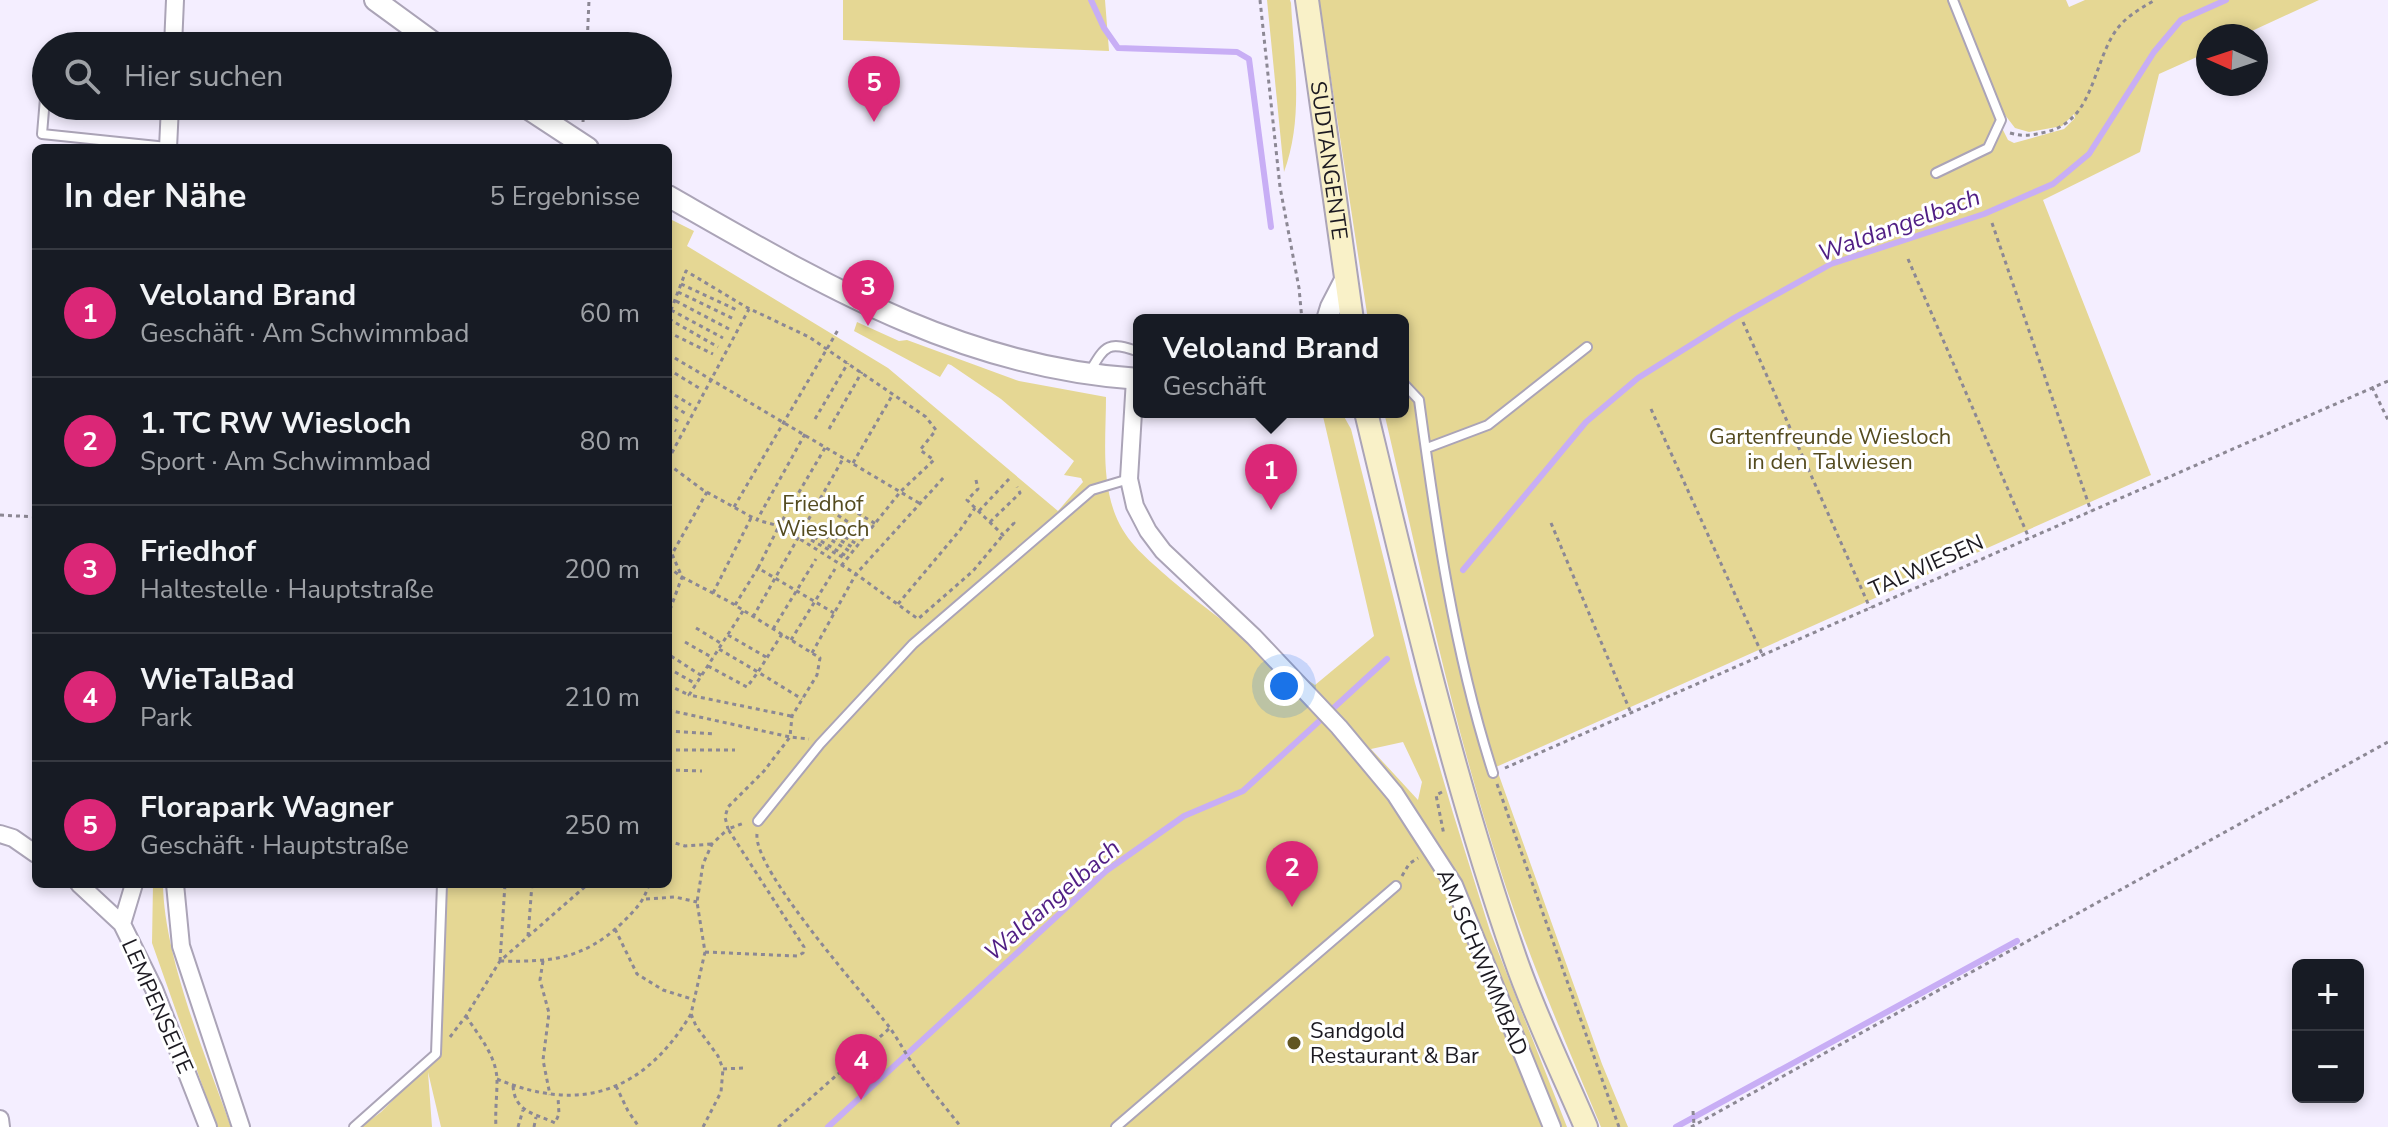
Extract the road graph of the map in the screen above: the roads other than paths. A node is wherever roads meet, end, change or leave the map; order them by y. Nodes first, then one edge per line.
1 (175, 0) edge
2 (375, 0) edge
3 (1307, 0) edge
4 (1953, 0) edge
5 (174, 32) edge
6 (419, 32) edge
7 (43, 120) edge
8 (169, 120) edge
9 (545, 120) edge
10 (132, 144) edge
11 (168, 144) edge
12 (582, 144) edge
13 (1936, 173) dead end
14 (672, 198) edge
15 (879, 275) dead end
16 (1346, 278) junction
17 (877, 311) junction
18 (1329, 314) edge
19 (1351, 314) edge
20 (1587, 347) dead end
21 (1133, 350) edge
22 (1088, 374) junction
23 (1133, 379) edge
24 (1409, 389) edge
25 (1134, 418) edge
26 (1367, 418) edge
27 (1427, 448) junction
28 (1129, 479) junction
29 (1493, 773) road end
30 (758, 821) road end
31 (0, 834) edge
32 (32, 851) edge
33 (1396, 886) road end
34 (83, 888) edge
35 (133, 888) edge
36 (175, 888) edge
37 (442, 888) edge
38 (122, 924) junction
39 (0, 1119) edge
40 (1, 1127) edge
41 (208, 1127) edge
42 (241, 1127) edge
43 (354, 1127) edge
44 (1116, 1127) edge
45 (1552, 1127) edge
46 (1586, 1127) edge

1 - 5 street
2 - 6 street
3 - 16 main road, SÜDTANGENTE
4 - 13 lane
7 - 10 lane
8 - 11 street
9 - 12 street
14 - 17 street
15 - 17 lane
16 - 18 street
16 - 19 main road, SÜDTANGENTE
17 - 22 street
20 - 27 lane
21 - 22 lane
22 - 23 street
24 - 27 lane
25 - 28 street, AM SCHWIMMBAD
26 - 46 main road
27 - 29 lane
28 - 30 lane
28 - 45 street, AM SCHWIMMBAD
31 - 32 street
33 - 44 lane
34 - 38 street
35 - 38 street, LEMPENSEITE
36 - 42 street, LEMPENSEITE
37 - 43 lane
38 - 41 street, LEMPENSEITE
39 - 40 street

